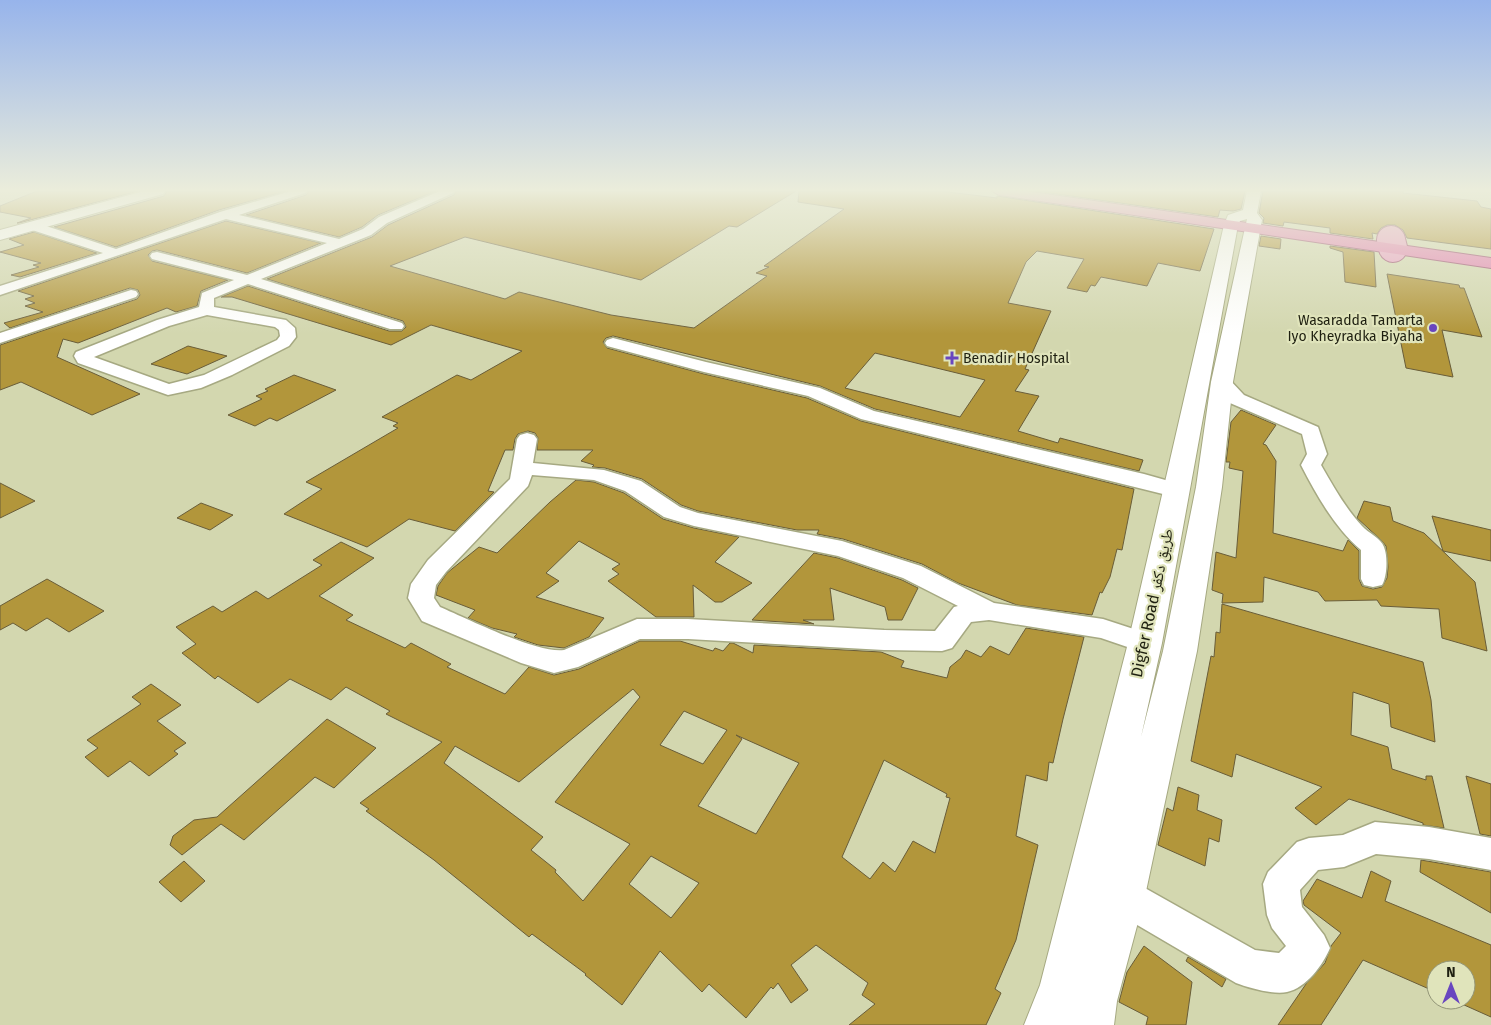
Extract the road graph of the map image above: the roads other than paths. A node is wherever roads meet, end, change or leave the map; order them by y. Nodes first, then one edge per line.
1 (72, 239) edge
2 (156, 239) edge
3 (323, 239) edge
4 (351, 239) edge
5 (1240, 239) edge
6 (1243, 239) edge
7 (1365, 239) edge
8 (341, 243) junction
9 (1392, 244) junction
10 (116, 253) junction
11 (1491, 254) edge
12 (157, 256) dead end
13 (1491, 263) edge
14 (249, 280) junction
15 (0, 291) edge
16 (131, 294) dead end
17 (206, 310) junction
18 (396, 326) dead end
19 (5, 332) edge
20 (613, 343) dead end
21 (1222, 382) junction
22 (527, 439) dead end
23 (522, 468) junction
24 (1175, 490) junction
25 (1373, 579) dead end
26 (989, 611) junction
27 (1145, 643) junction
28 (1491, 854) edge
29 (1123, 896) junction
30 (1049, 1025) edge
31 (1089, 1025) edge

1 - 10 street
2 - 10 street
3 - 8 street
4 - 8 street
5 - 24 street, Digfer Road طريق دكفر
6 - 21 street, Digfer Road طريق دكفر
7 - 9 highway
8 - 14 street
9 - 11 highway
9 - 13 highway
10 - 15 street
12 - 14 street
14 - 17 street
14 - 18 street
16 - 19 street
17 - 17 street
20 - 24 street
21 - 25 street
21 - 29 street, Digfer Road طريق دكفر
22 - 23 street
23 - 26 street
23 - 26 street
24 - 27 street, Digfer Road طريق دكفر
26 - 27 street
27 - 30 street, Digfer Road طريق دكفر
28 - 29 street
29 - 31 street, Digfer Road طريق دكفر

